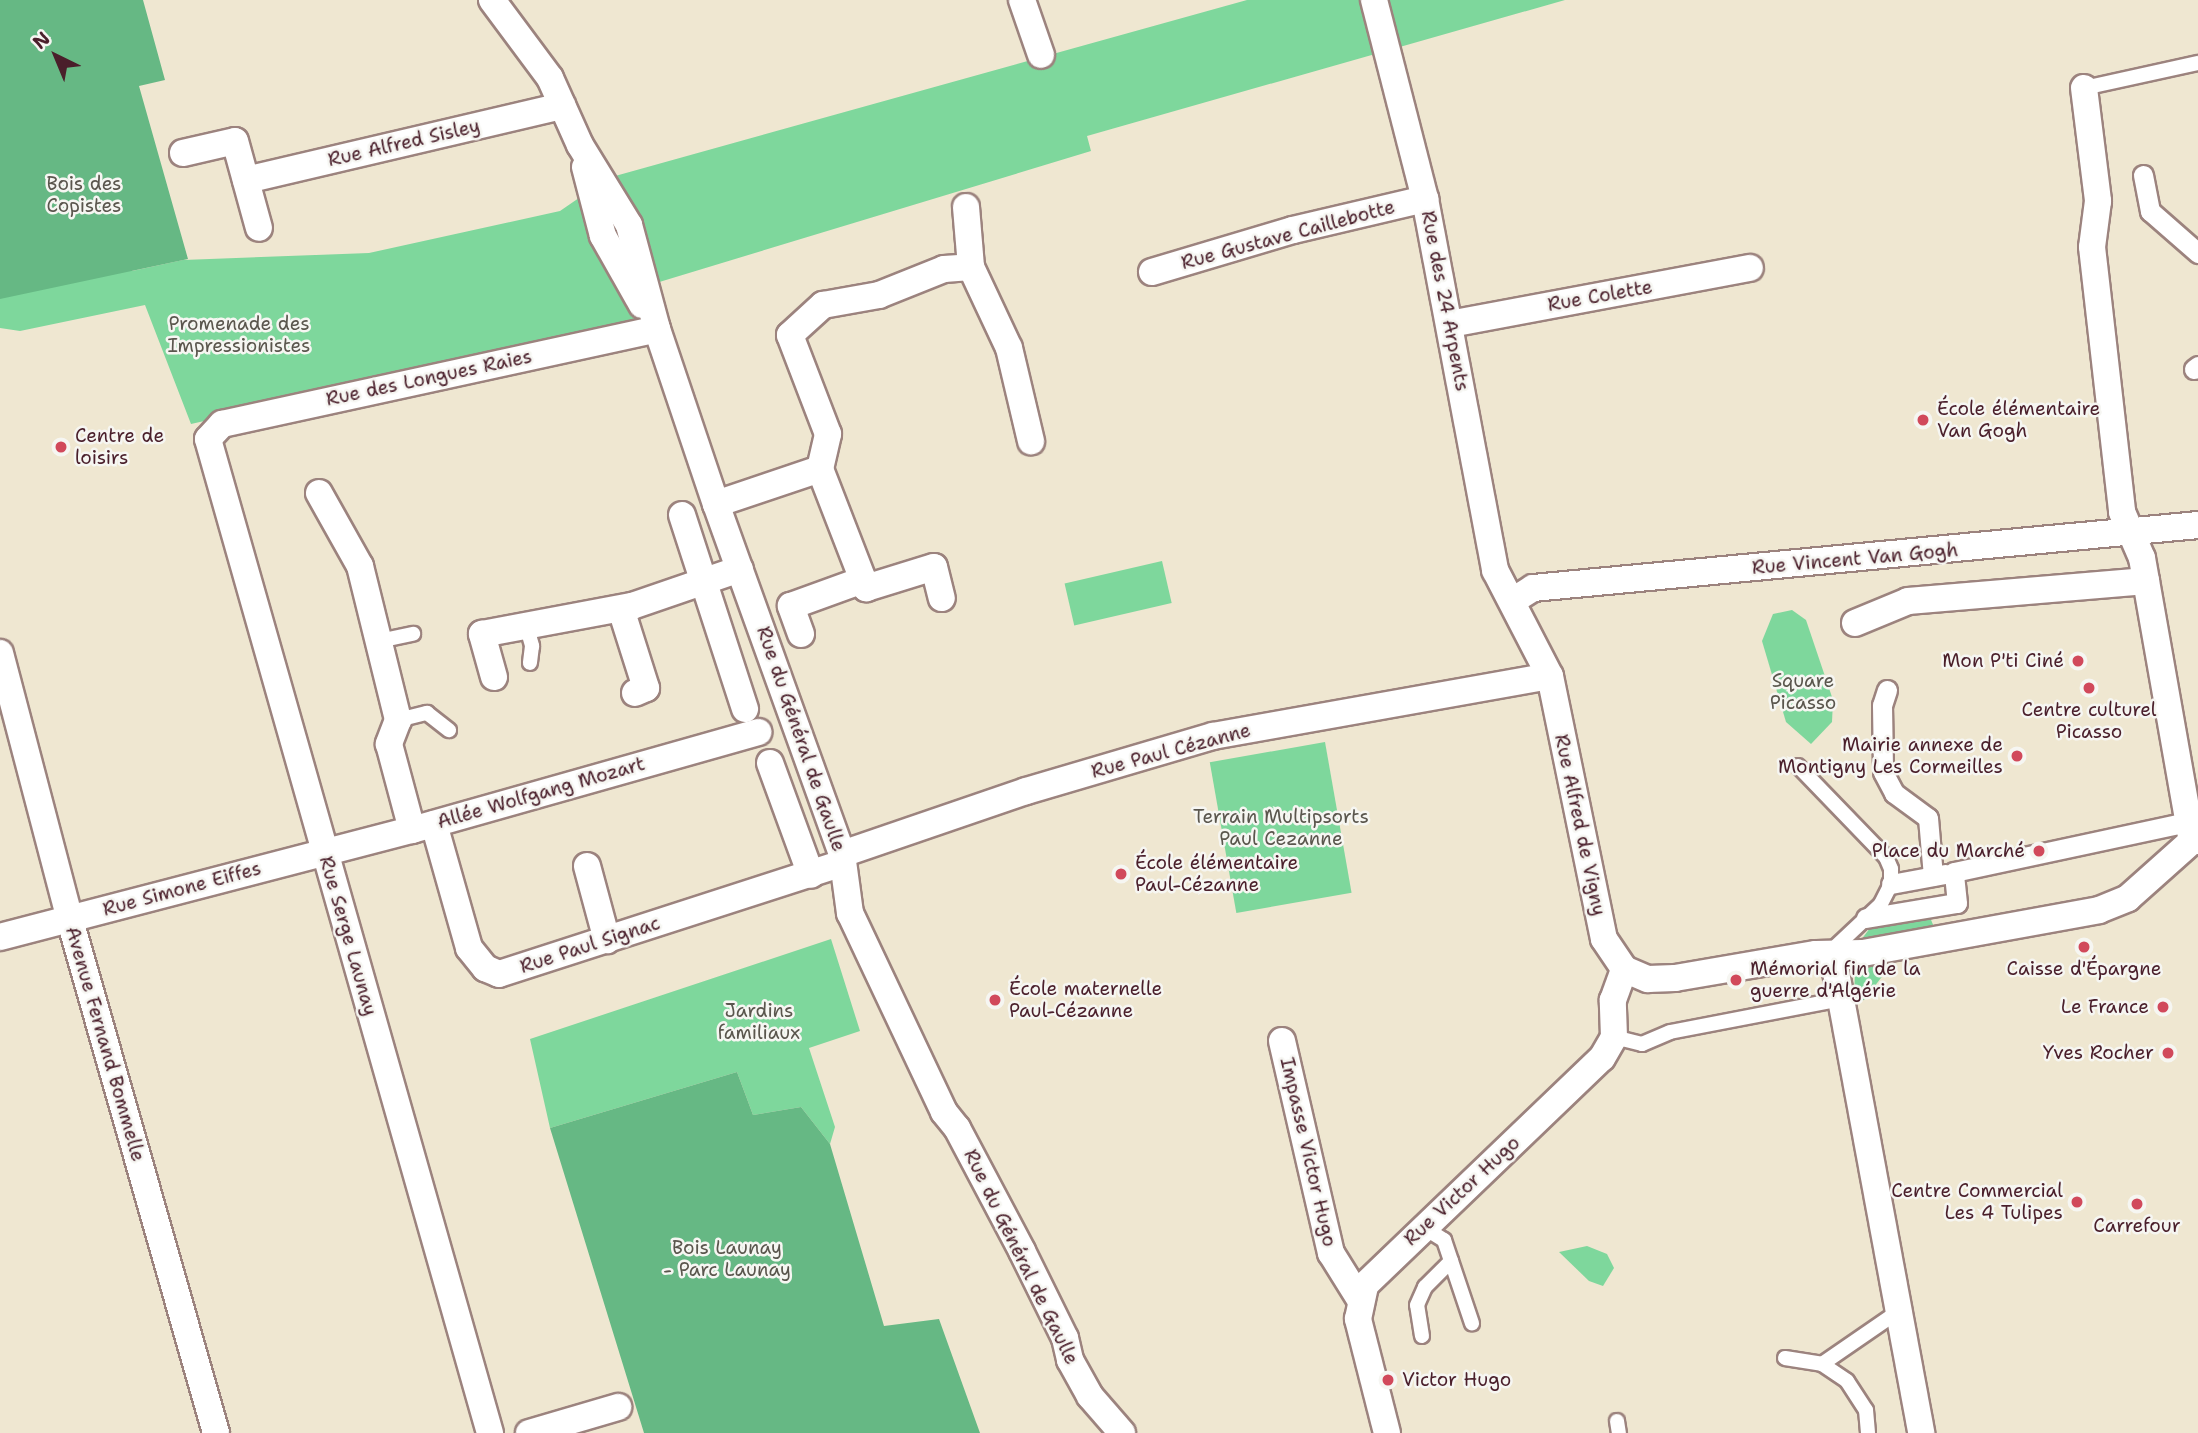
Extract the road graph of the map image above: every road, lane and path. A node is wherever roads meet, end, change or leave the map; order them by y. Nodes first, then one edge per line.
1 (492, 0) edge
2 (1022, 0) edge
3 (1374, 0) edge
4 (1041, 55) dead end
5 (2198, 63) edge
6 (2084, 88) joint
7 (562, 106) junction
8 (183, 153) dead end
9 (2143, 175) dead end
10 (246, 180) junction
11 (1425, 199) junction
12 (966, 207) dead end
13 (259, 228) dead end
14 (2198, 253) edge
15 (971, 267) junction
16 (1750, 268) dead end
17 (1152, 272) dead end
18 (1450, 324) junction
19 (657, 329) junction
20 (208, 439) joint
21 (1031, 441) dead end
22 (820, 470) junction
23 (319, 493) dead end
24 (716, 504) junction
25 (682, 515) dead end
26 (2198, 525) edge
27 (2134, 533) junction
28 (740, 569) junction
29 (863, 580) junction
30 (2146, 580) junction
31 (703, 581) junction
32 (942, 598) dead end
33 (1514, 600) junction
34 (621, 609) junction
35 (1855, 623) dead end
36 (527, 628) junction
37 (413, 634) dead end
38 (801, 634) dead end
39 (379, 641) junction
40 (0, 653) edge
41 (530, 663) dead end
42 (1550, 676) junction
43 (494, 677) dead end
44 (1886, 690) dead end
45 (635, 693) dead end
46 (745, 709) dead end
47 (398, 720) junction
48 (449, 730) dead end
49 (758, 732) dead end
50 (770, 763) dead end
51 (1798, 766) dead end
52 (423, 827) junction
53 (2192, 834) edge
54 (323, 851) junction
55 (842, 859) junction
56 (587, 866) dead end
57 (1954, 872) junction
58 (811, 875) junction
59 (1933, 876) junction
60 (1891, 884) junction
61 (70, 918) junction
62 (1866, 918) junction
63 (0, 937) edge
64 (607, 940) junction
65 (1828, 954) junction
66 (1624, 969) junction
67 (1841, 999) junction
68 (1614, 1037) junction
69 (1282, 1041) dead end
70 (1423, 1227) junction
71 (1451, 1261) junction
72 (1359, 1298) junction
73 (1899, 1311) junction
74 (1472, 1323) dead end
75 (1422, 1336) dead end
76 (1785, 1357) dead end
77 (1822, 1364) junction
78 (618, 1407) dead end
79 (216, 1433) edge
80 (491, 1433) edge
81 (529, 1433) edge
82 (1122, 1433) edge
83 (1387, 1433) edge
84 (1868, 1433) edge
85 (1921, 1433) edge

1 - 7 street, Rue du Général de Gaulle
2 - 4 street
3 - 11 street, Rue des 24 Arpents
5 - 6 lane
6 - 27 street
7 - 10 street, Rue Alfred Sisley
7 - 19 street, Rue du Général de Gaulle
8 - 10 street
9 - 14 street
10 - 13 street
11 - 17 street, Rue Gustave Caillebotte
11 - 18 street, Rue des 24 Arpents
12 - 15 street
15 - 21 street
15 - 22 street
16 - 18 street, Rue Colette
18 - 33 street, Rue des 24 Arpents
19 - 20 street, Rue des Longues Raies
19 - 24 street, Rue du Général de Gaulle
20 - 54 street, Rue Serge Launay
22 - 24 street
22 - 29 street
23 - 39 street
24 - 28 street, Rue du Général de Gaulle
25 - 31 street
26 - 27 street, Rue Vincent Van Gogh
27 - 30 street
27 - 33 street, Rue Vincent Van Gogh
28 - 31 street
28 - 55 street, Rue du Général de Gaulle
29 - 32 street
29 - 38 street
30 - 35 street
30 - 53 street
31 - 34 street
31 - 46 street
33 - 42 street, Rue des 24 Arpents
34 - 36 street
34 - 45 street
36 - 41 lane
36 - 43 street
37 - 39 lane
39 - 47 street
40 - 61 street, Avenue Fernand Bommelle
42 - 55 street, Rue Paul Cézanne
42 - 66 street, Rue Alfred de Vigny
44 - 59 street
47 - 48 lane
47 - 52 street, Rue Paul Signac
49 - 52 street, Allée Wolfgang Mozart
50 - 58 street
51 - 60 lane
52 - 54 street, Allée Wolfgang Mozart
52 - 64 street, Rue Paul Signac
53 - 57 street
53 - 65 street
54 - 61 street, Rue Simone Eiffes
54 - 80 street, Rue Serge Launay
55 - 58 street, Rue Paul Signac
55 - 82 street, Rue du Général de Gaulle
56 - 64 street
57 - 59 street
57 - 62 street
58 - 64 street, Rue Paul Signac
59 - 60 street
60 - 62 lane
61 - 63 street, Rue Simone Eiffes
61 - 79 street, Avenue Fernand Bommelle
62 - 65 lane
65 - 66 street
65 - 67 street
66 - 68 street
67 - 68 lane
67 - 73 street
68 - 70 street, Rue Victor Hugo
69 - 72 street, Impasse Victor Hugo
70 - 71 lane
70 - 72 street, Rue Victor Hugo
71 - 74 lane
71 - 75 lane
72 - 83 street
73 - 77 lane
73 - 85 street
76 - 77 lane
77 - 84 lane
78 - 81 street

